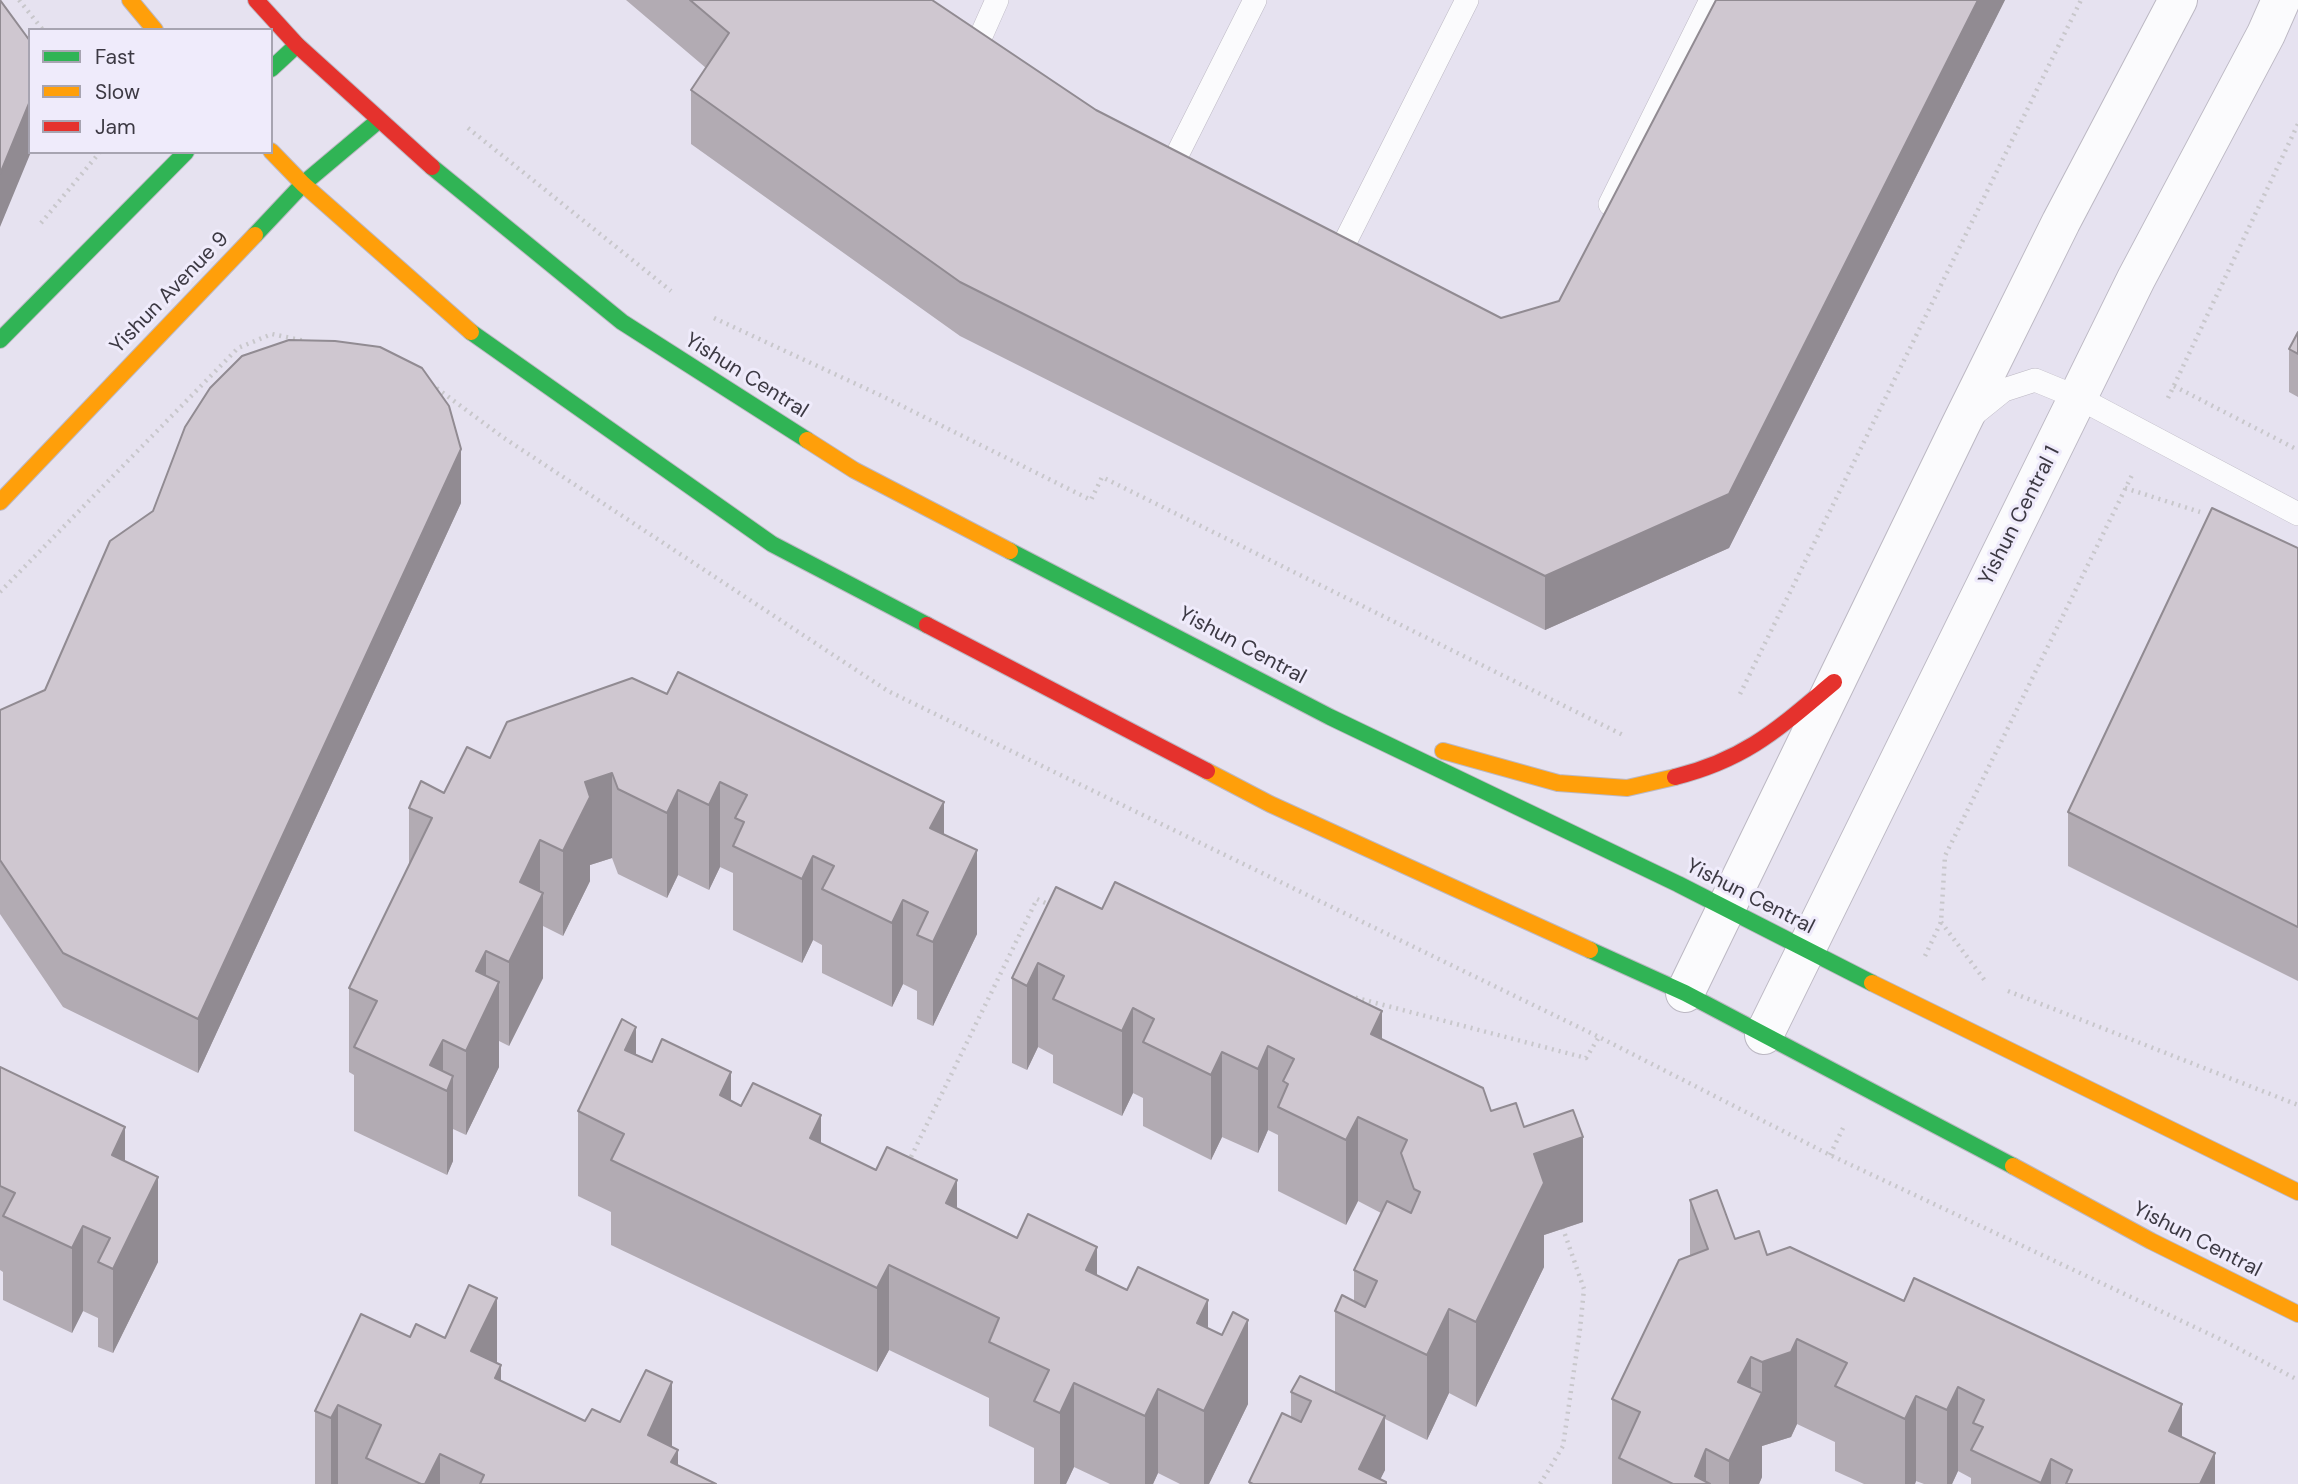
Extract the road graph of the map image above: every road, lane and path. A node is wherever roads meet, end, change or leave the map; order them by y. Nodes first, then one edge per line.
1 (19, 0) edge
2 (130, 0) edge
3 (256, 0) edge
4 (997, 0) edge
5 (1255, 0) edge
6 (1467, 0) edge
7 (1711, 0) edge
8 (2081, 0) edge
9 (2178, 0) edge
10 (2281, 0) edge
11 (41, 28) edge
12 (153, 28) edge
13 (957, 30) edge
14 (977, 45) junction
15 (297, 46) junction
16 (997, 60) edge
17 (273, 67) edge
18 (378, 121) junction
19 (2298, 124) edge
20 (464, 125) dead end
21 (273, 153) edge
22 (1149, 153) edge
23 (98, 154) edge
24 (184, 154) edge
25 (1172, 165) junction
26 (1196, 178) edge
27 (303, 184) junction
28 (1602, 220) edge
29 (33, 232) dead end
30 (1316, 240) edge
31 (1340, 253) junction
32 (1364, 265) edge
33 (673, 292) dead end
34 (707, 315) dead end
35 (0, 340) edge
36 (311, 342) edge
37 (422, 378) edge
38 (2174, 386) junction
39 (2079, 398) junction
40 (1959, 426) junction
41 (2150, 437) junction
42 (2298, 450) edge
43 (0, 502) edge
44 (2298, 514) edge
45 (0, 592) edge
46 (1834, 682) junction
47 (1738, 697) dead end
48 (1330, 717) junction
49 (1630, 738) dead end
50 (1726, 909) junction
51 (1062, 911) edge
52 (1805, 948) junction
53 (1685, 993) junction
54 (1348, 1007) edge
55 (1764, 1035) junction
56 (1599, 1037) junction
57 (2298, 1105) edge
58 (904, 1172) edge
59 (2298, 1192) edge
60 (1558, 1213) edge
61 (2298, 1314) edge
62 (2298, 1380) edge
63 (1540, 1484) edge

1 - 11 path
2 - 12 main road
3 - 15 main road, Yishun Central
4 - 14 lane
5 - 25 lane
6 - 31 lane
7 - 28 lane
8 - 47 path
9 - 40 street
10 - 39 street, Yishun Central 1
13 - 14 lane
14 - 16 lane
15 - 17 main road
15 - 18 main road, Yishun Central
18 - 27 main road, Yishun Avenue 9
18 - 48 main road, Yishun Central
19 - 38 path
20 - 33 path
21 - 27 main road, Yishun Central
22 - 25 lane
23 - 29 path
24 - 35 main road
25 - 26 lane
27 - 43 main road, Yishun Avenue 9
27 - 53 main road, Yishun Central
30 - 31 lane
31 - 32 lane
34 - 49 path
36 - 45 path
37 - 56 path
38 - 41 path
38 - 42 path
39 - 40 lane
39 - 41 lane
39 - 52 street, Yishun Central 1
40 - 46 street
41 - 44 lane
41 - 57 path
46 - 48 main road
46 - 50 street
48 - 50 main road, Yishun Central
50 - 52 main road, Yishun Central
50 - 53 street
51 - 58 path
52 - 55 street, Yishun Central 1
52 - 59 main road, Yishun Central
53 - 55 main road, Yishun Central
54 - 56 path
55 - 61 main road, Yishun Central
56 - 62 path
60 - 63 path

